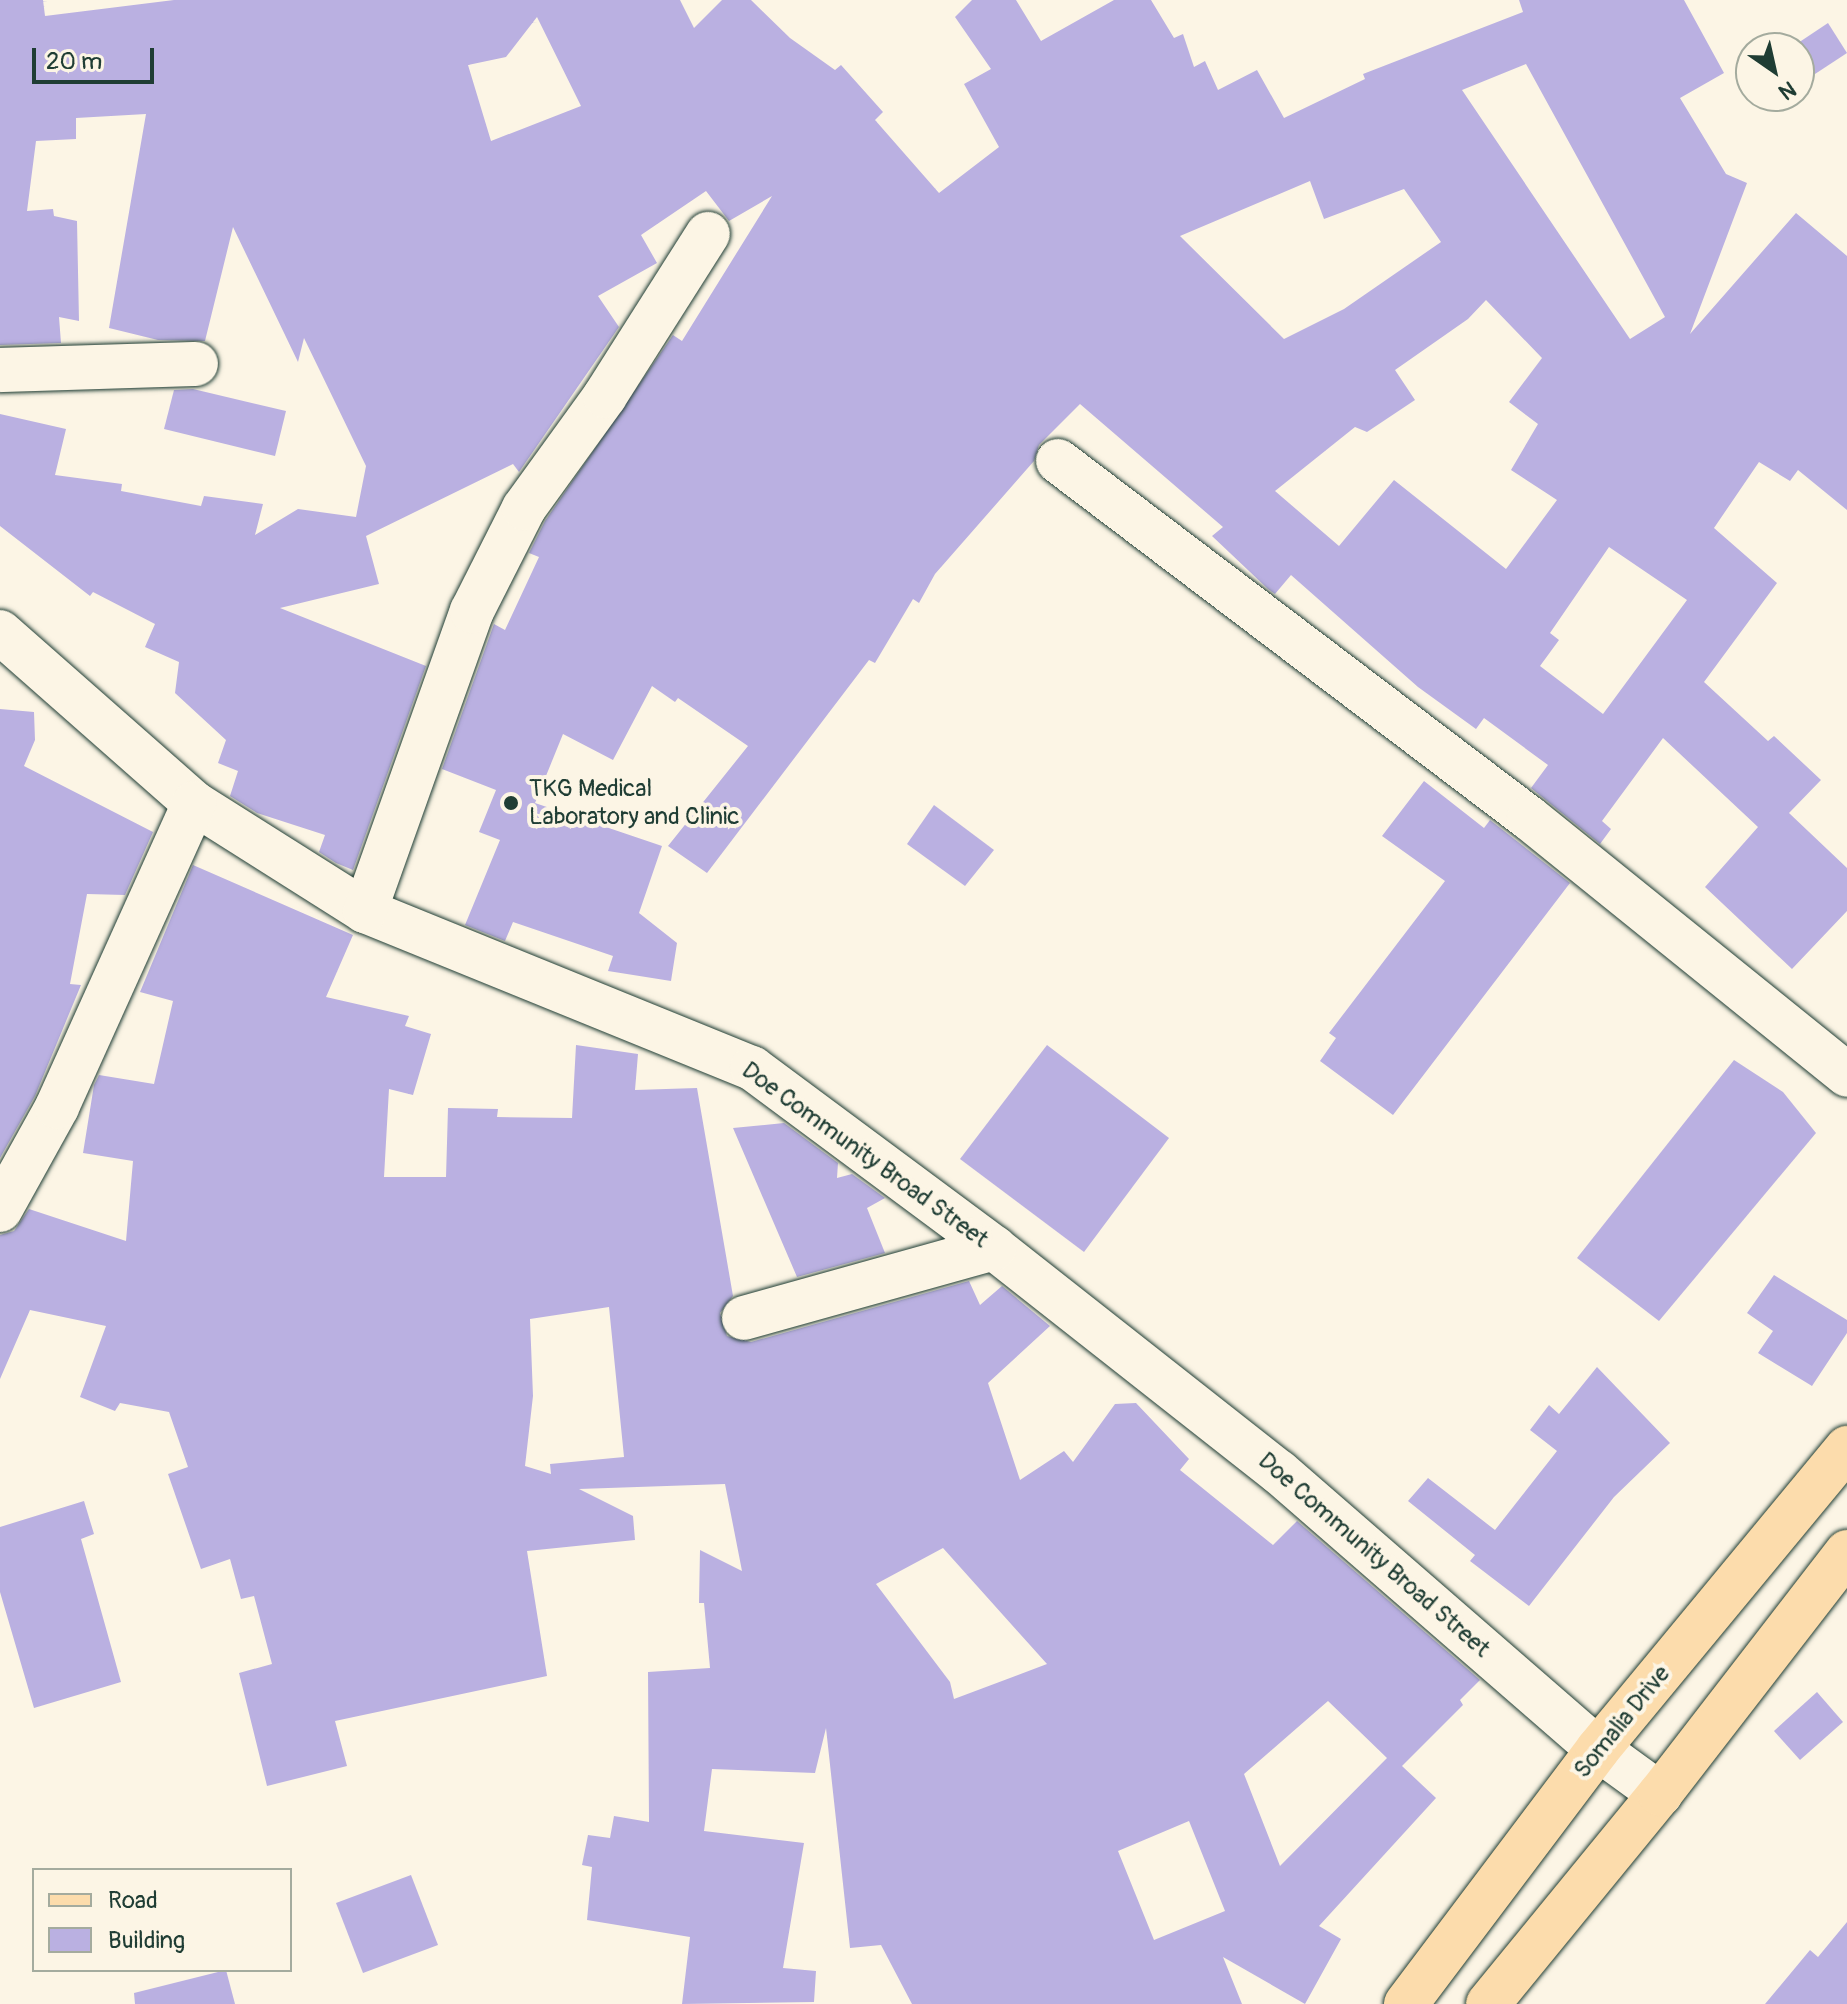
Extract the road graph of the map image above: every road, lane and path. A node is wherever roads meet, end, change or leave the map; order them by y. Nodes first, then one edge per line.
1 (708, 234) dead end
2 (196, 364) dead end
3 (0, 370) edge
4 (1058, 461) dead end
5 (0, 632) edge
6 (194, 803) junction
7 (365, 911) junction
8 (1847, 1075) edge
9 (0, 1210) edge
10 (994, 1248) junction
11 (744, 1318) dead end
12 (1847, 1448) edge
13 (1847, 1552) edge
14 (1598, 1749) junction
15 (1660, 1794) junction
16 (1406, 2004) edge
17 (1488, 2004) edge

1 - 7 street
2 - 3 street
4 - 8 street
5 - 6 street, Doe Community Broad Street
6 - 7 street, Doe Community Broad Street
6 - 9 street
7 - 10 street, Doe Community Broad Street
10 - 11 street
10 - 14 street, Doe Community Broad Street
12 - 14 main road, Somalia Drive
13 - 15 main road
14 - 15 street, Doe Community Broad Street
14 - 16 main road, Somalia Drive
15 - 17 main road

